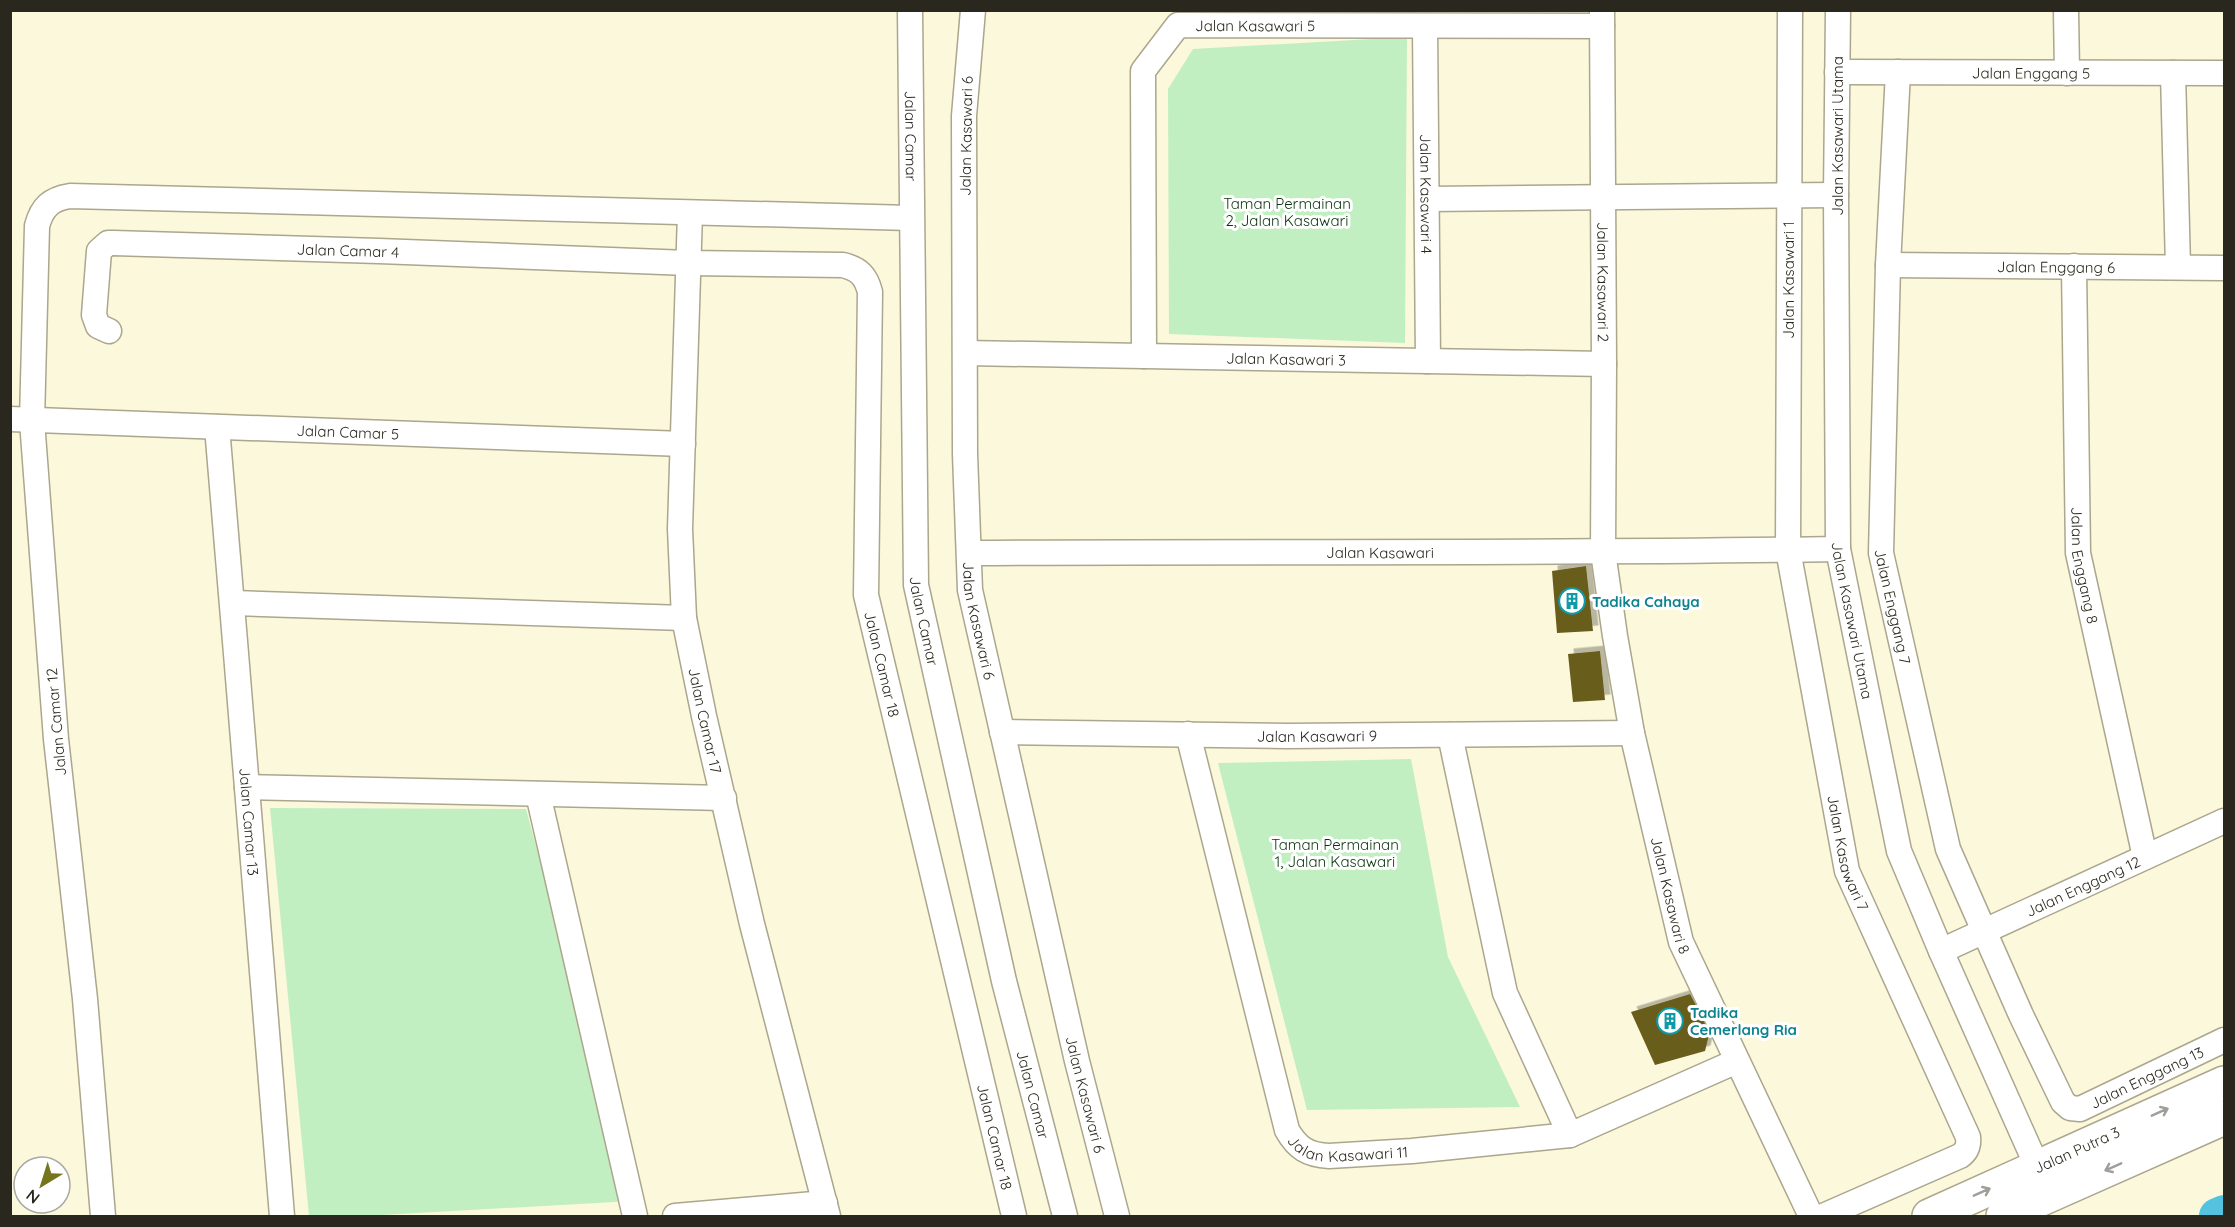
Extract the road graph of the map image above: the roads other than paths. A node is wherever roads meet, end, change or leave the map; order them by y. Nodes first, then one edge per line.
1 (910, 10) edge
2 (973, 10) edge
3 (1790, 10) edge
4 (1838, 10) edge
5 (2066, 10) edge
6 (1602, 18) edge
7 (1425, 26) junction
8 (1837, 72) junction
9 (1898, 72) junction
10 (2067, 73) junction
11 (2173, 73) junction
12 (2224, 73) edge
13 (1788, 195) junction
14 (1836, 195) junction
15 (1602, 197) junction
16 (1427, 199) junction
17 (690, 213) junction
18 (911, 218) junction
19 (688, 263) junction
20 (1888, 265) junction
21 (2074, 266) junction
22 (2178, 267) junction
23 (2224, 268) edge
24 (109, 331) dead end
25 (966, 353) junction
26 (1144, 356) junction
27 (1428, 361) junction
28 (1604, 364) junction
29 (21, 420) edge
30 (217, 427) junction
31 (683, 444) junction
32 (1838, 549) junction
33 (1788, 550) junction
34 (1603, 552) junction
35 (970, 553) junction
36 (233, 603) junction
37 (684, 618) junction
38 (1002, 732) junction
39 (1632, 733) junction
40 (1188, 734) junction
41 (1450, 735) junction
42 (247, 787) junction
43 (538, 794) junction
44 (723, 798) junction
45 (2224, 821) edge
46 (2145, 857) junction
47 (1984, 931) junction
48 (1941, 951) junction
49 (2224, 1040) edge
50 (1737, 1061) junction
51 (2224, 1083) edge
52 (2070, 1108) joint
53 (2224, 1118) edge
54 (1570, 1135) junction
55 (2044, 1181) junction
56 (826, 1210) edge
57 (103, 1216) edge
58 (282, 1216) edge
59 (635, 1216) edge
60 (675, 1216) edge
61 (1014, 1216) edge
62 (1065, 1216) edge
63 (1117, 1216) edge
64 (1811, 1216) edge
65 (1823, 1216) edge
66 (1929, 1216) edge
67 (2003, 1216) edge

1 - 18 street, Jalan Camar
2 - 25 street, Jalan Kasawari 6
3 - 13 street, Jalan Kasawari 1
4 - 8 street, Jalan Kasawari Utama
5 - 10 street
6 - 7 street, Jalan Kasawari 5
6 - 15 street, Jalan Kasawari 2
7 - 16 street, Jalan Kasawari 4
7 - 26 street, Jalan Kasawari 5
8 - 9 street, Jalan Enggang 5
8 - 14 street, Jalan Kasawari Utama
9 - 10 street, Jalan Enggang 5
9 - 20 street, Jalan Enggang 7
10 - 11 street, Jalan Enggang 5
11 - 12 street, Jalan Enggang 5
11 - 22 street
13 - 14 street
13 - 15 street
13 - 33 street, Jalan Kasawari 1
14 - 32 street, Jalan Kasawari Utama
15 - 16 street
15 - 28 street, Jalan Kasawari 2
16 - 27 street, Jalan Kasawari 4
17 - 18 street
17 - 19 street, Jalan Camar 17
17 - 29 street, Jalan Camar 12
18 - 62 street, Jalan Camar
19 - 24 street, Jalan Camar 4
19 - 31 street, Jalan Camar 17
19 - 61 street, Jalan Camar 18
20 - 21 street, Jalan Enggang 6
20 - 47 street, Jalan Enggang 7
21 - 22 street, Jalan Enggang 6
21 - 46 street, Jalan Enggang 8
22 - 23 street, Jalan Enggang 6
25 - 26 street, Jalan Kasawari 3
25 - 35 street, Jalan Kasawari 6
26 - 27 street, Jalan Kasawari 3
27 - 28 street, Jalan Kasawari 3
28 - 34 street, Jalan Kasawari 2
29 - 30 street, Jalan Camar 5
29 - 57 street, Jalan Camar 12
30 - 31 street, Jalan Camar 5
30 - 36 street, Jalan Camar 13
31 - 37 street, Jalan Camar 17
32 - 33 street, Jalan Kasawari
32 - 48 street, Jalan Kasawari Utama
33 - 34 street, Jalan Kasawari
33 - 65 street, Jalan Kasawari 7
34 - 35 street, Jalan Kasawari
34 - 39 street, Jalan Kasawari 8
35 - 38 street, Jalan Kasawari 6
36 - 37 street
36 - 42 street, Jalan Camar 13
37 - 44 street, Jalan Camar 17
38 - 40 street, Jalan Kasawari 9
38 - 63 street, Jalan Kasawari 6
39 - 41 street, Jalan Kasawari 9
39 - 50 street, Jalan Kasawari 8
40 - 41 street, Jalan Kasawari 9
40 - 54 street, Jalan Kasawari 11
41 - 54 street
42 - 43 street
42 - 58 street, Jalan Camar 13
43 - 44 street
43 - 59 street
44 - 56 street, Jalan Camar 17
45 - 46 street, Jalan Enggang 12
46 - 47 street, Jalan Enggang 12
47 - 48 street, Jalan Enggang 12
47 - 52 street, Jalan Enggang 7
48 - 55 street, Jalan Kasawari Utama
49 - 52 street, Jalan Enggang 13
50 - 54 street, Jalan Kasawari 11
50 - 64 street, Jalan Kasawari 8
55 -> 51 street, Jalan Putra 3
53 -> 55 street, Jalan Putra 3
66 -> 55 street, Jalan Putra 3
55 - 67 street, Jalan Putra 3
56 - 60 street

